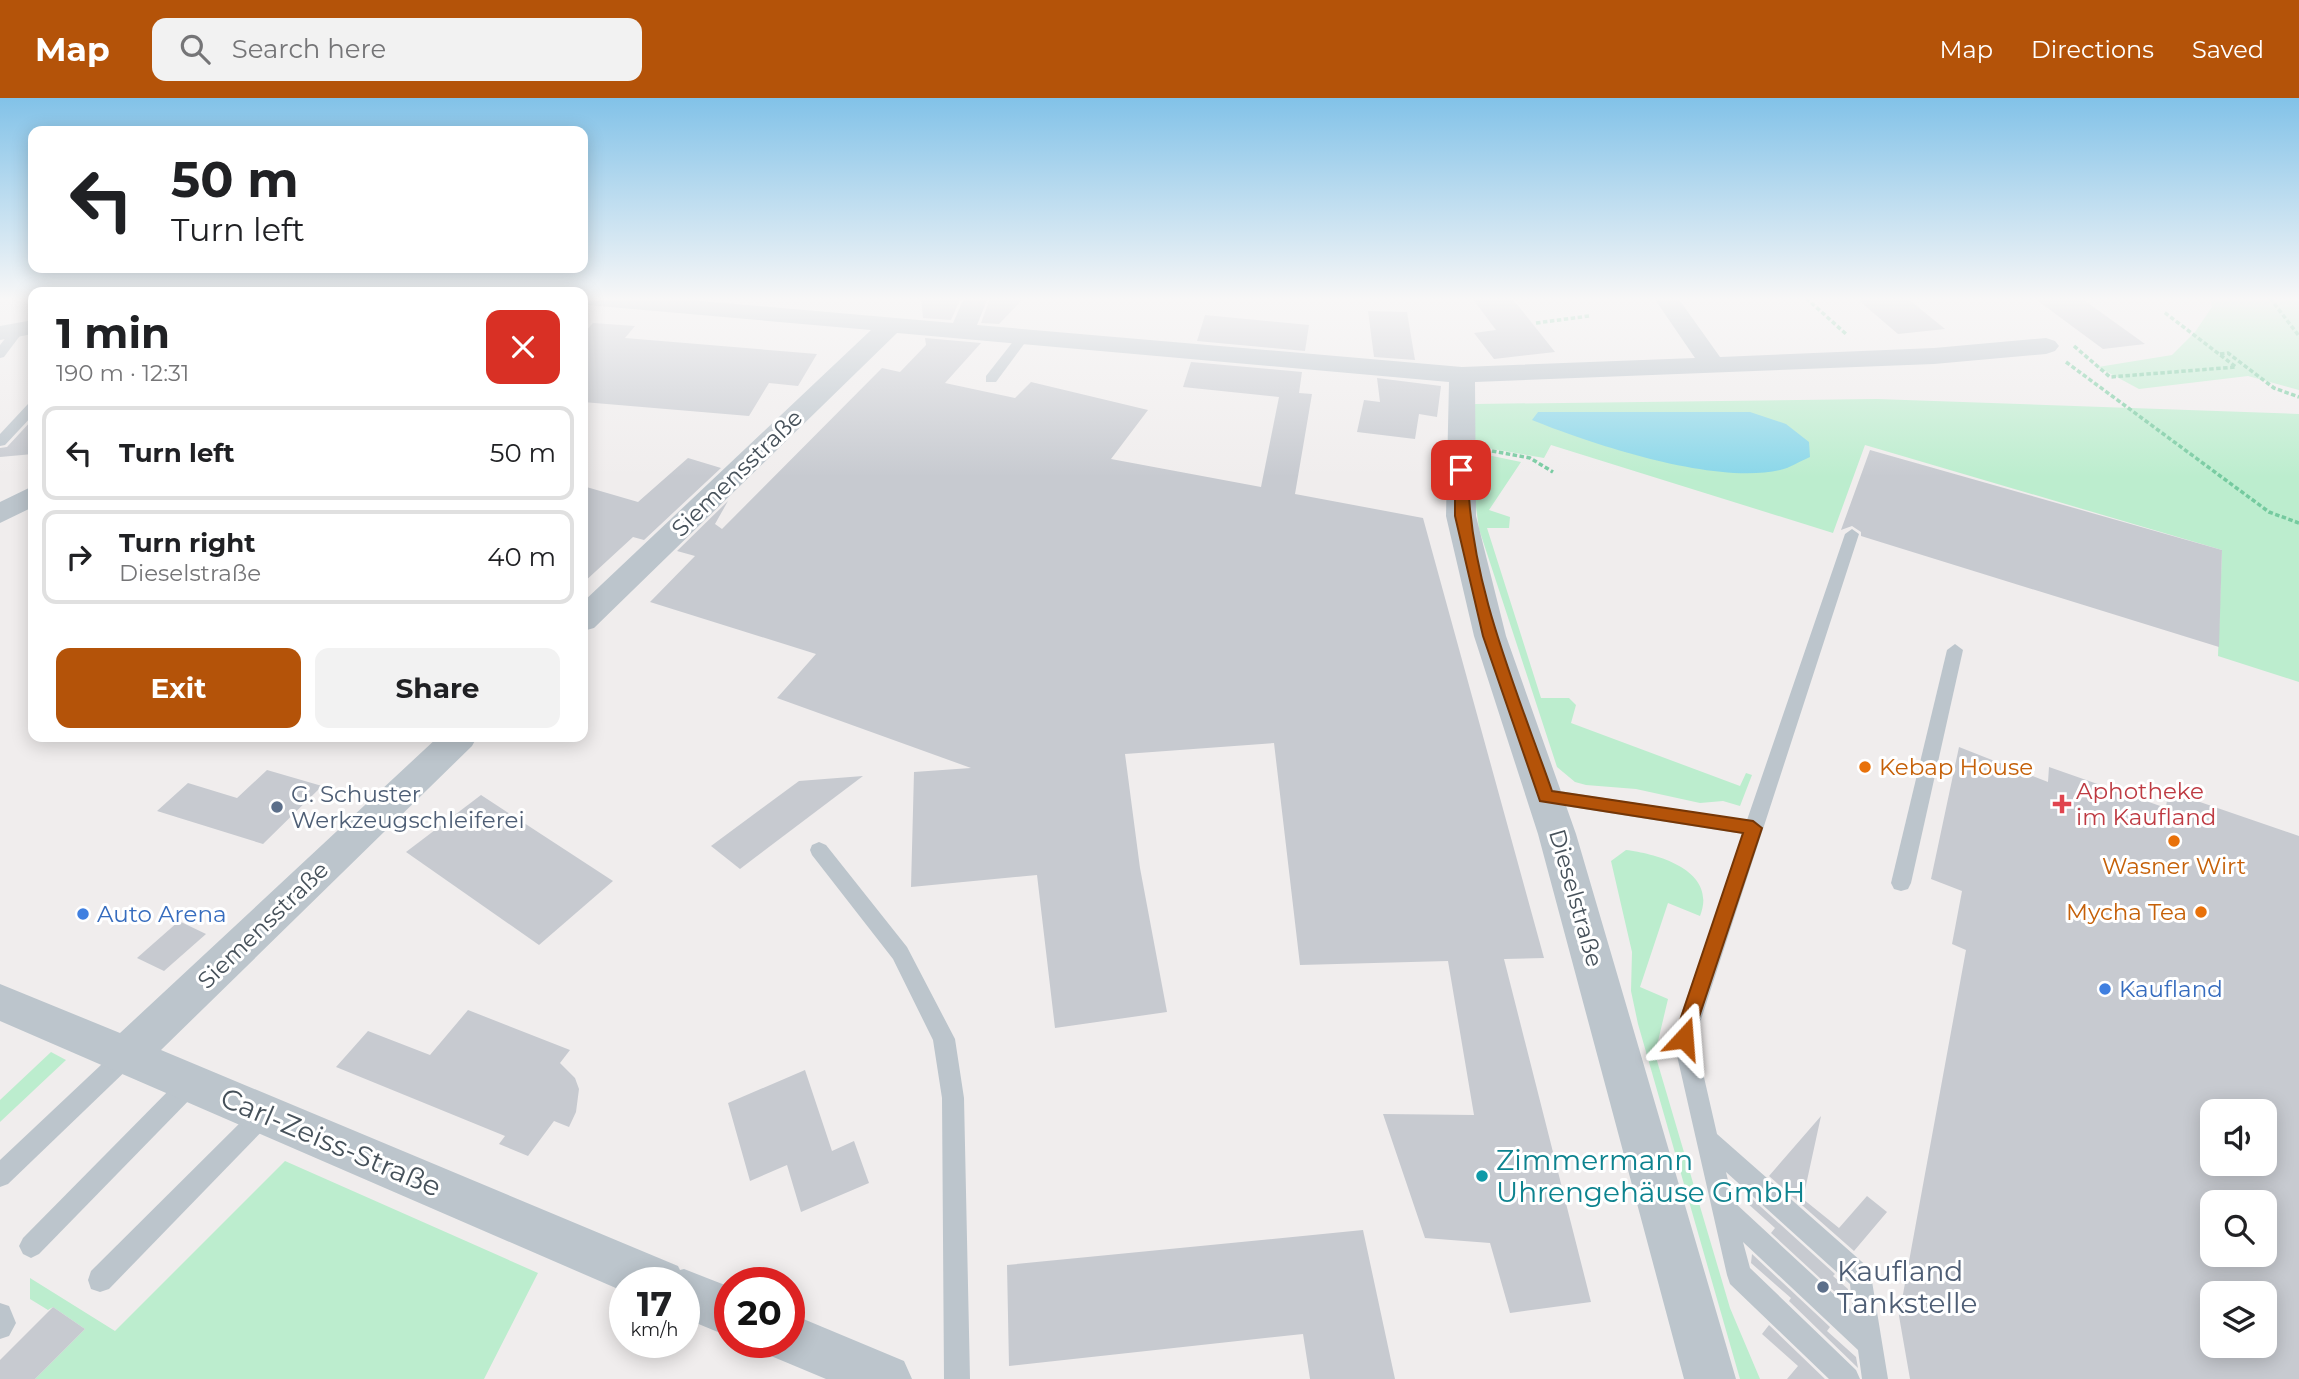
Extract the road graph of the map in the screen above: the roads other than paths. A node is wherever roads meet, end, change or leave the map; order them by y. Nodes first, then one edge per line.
1 (857, 358) edge
2 (1008, 358) edge
3 (1270, 358) edge
4 (1707, 358) edge
5 (1888, 358) edge
6 (1713, 366) junction
7 (1462, 374) junction
8 (992, 379) dead end
9 (28, 412) edge
10 (0, 442) edge
11 (28, 498) edge
12 (0, 514) edge
13 (1852, 534) dead end
14 (588, 615) edge
15 (1955, 650) dead end
16 (455, 742) edge
17 (1546, 796) junction
18 (1753, 828) junction
19 (819, 850) dead end
20 (1902, 883) dead end
21 (0, 1002) edge
22 (127, 1055) junction
23 (191, 1083) junction
24 (264, 1114) junction
25 (1707, 1139) junction
26 (0, 1176) edge
27 (1724, 1208) junction
28 (31, 1246) dead end
29 (623, 1267) edge
30 (100, 1280) dead end
31 (0, 1315) edge
32 (0, 1327) edge
33 (1870, 1344) junction
34 (805, 1345) edge
35 (886, 1379) edge
36 (957, 1379) edge
37 (1710, 1379) edge
38 (1847, 1379) edge
39 (1875, 1379) edge

1 - 14 street, Siemensstraße
2 - 8 lane
3 - 7 street
4 - 6 street
5 - 6 street
6 - 7 street
7 - 17 street, Dieselstraße
9 - 10 lane
11 - 12 street
13 - 18 lane
15 - 20 lane
16 - 22 street, Siemensstraße
17 - 18 lane
17 - 37 street, Dieselstraße
18 - 25 lane
19 - 36 lane
21 - 22 street, Carl-Zeiss-Straße
22 - 23 street, Carl-Zeiss-Straße
22 - 26 lane
23 - 24 street, Carl-Zeiss-Straße
23 - 28 lane
24 - 29 street, Carl-Zeiss-Straße
24 - 30 lane
25 - 27 lane
25 - 33 lane
27 - 33 lane
27 - 38 lane
31 - 32 lane
33 - 39 lane
34 - 35 street

